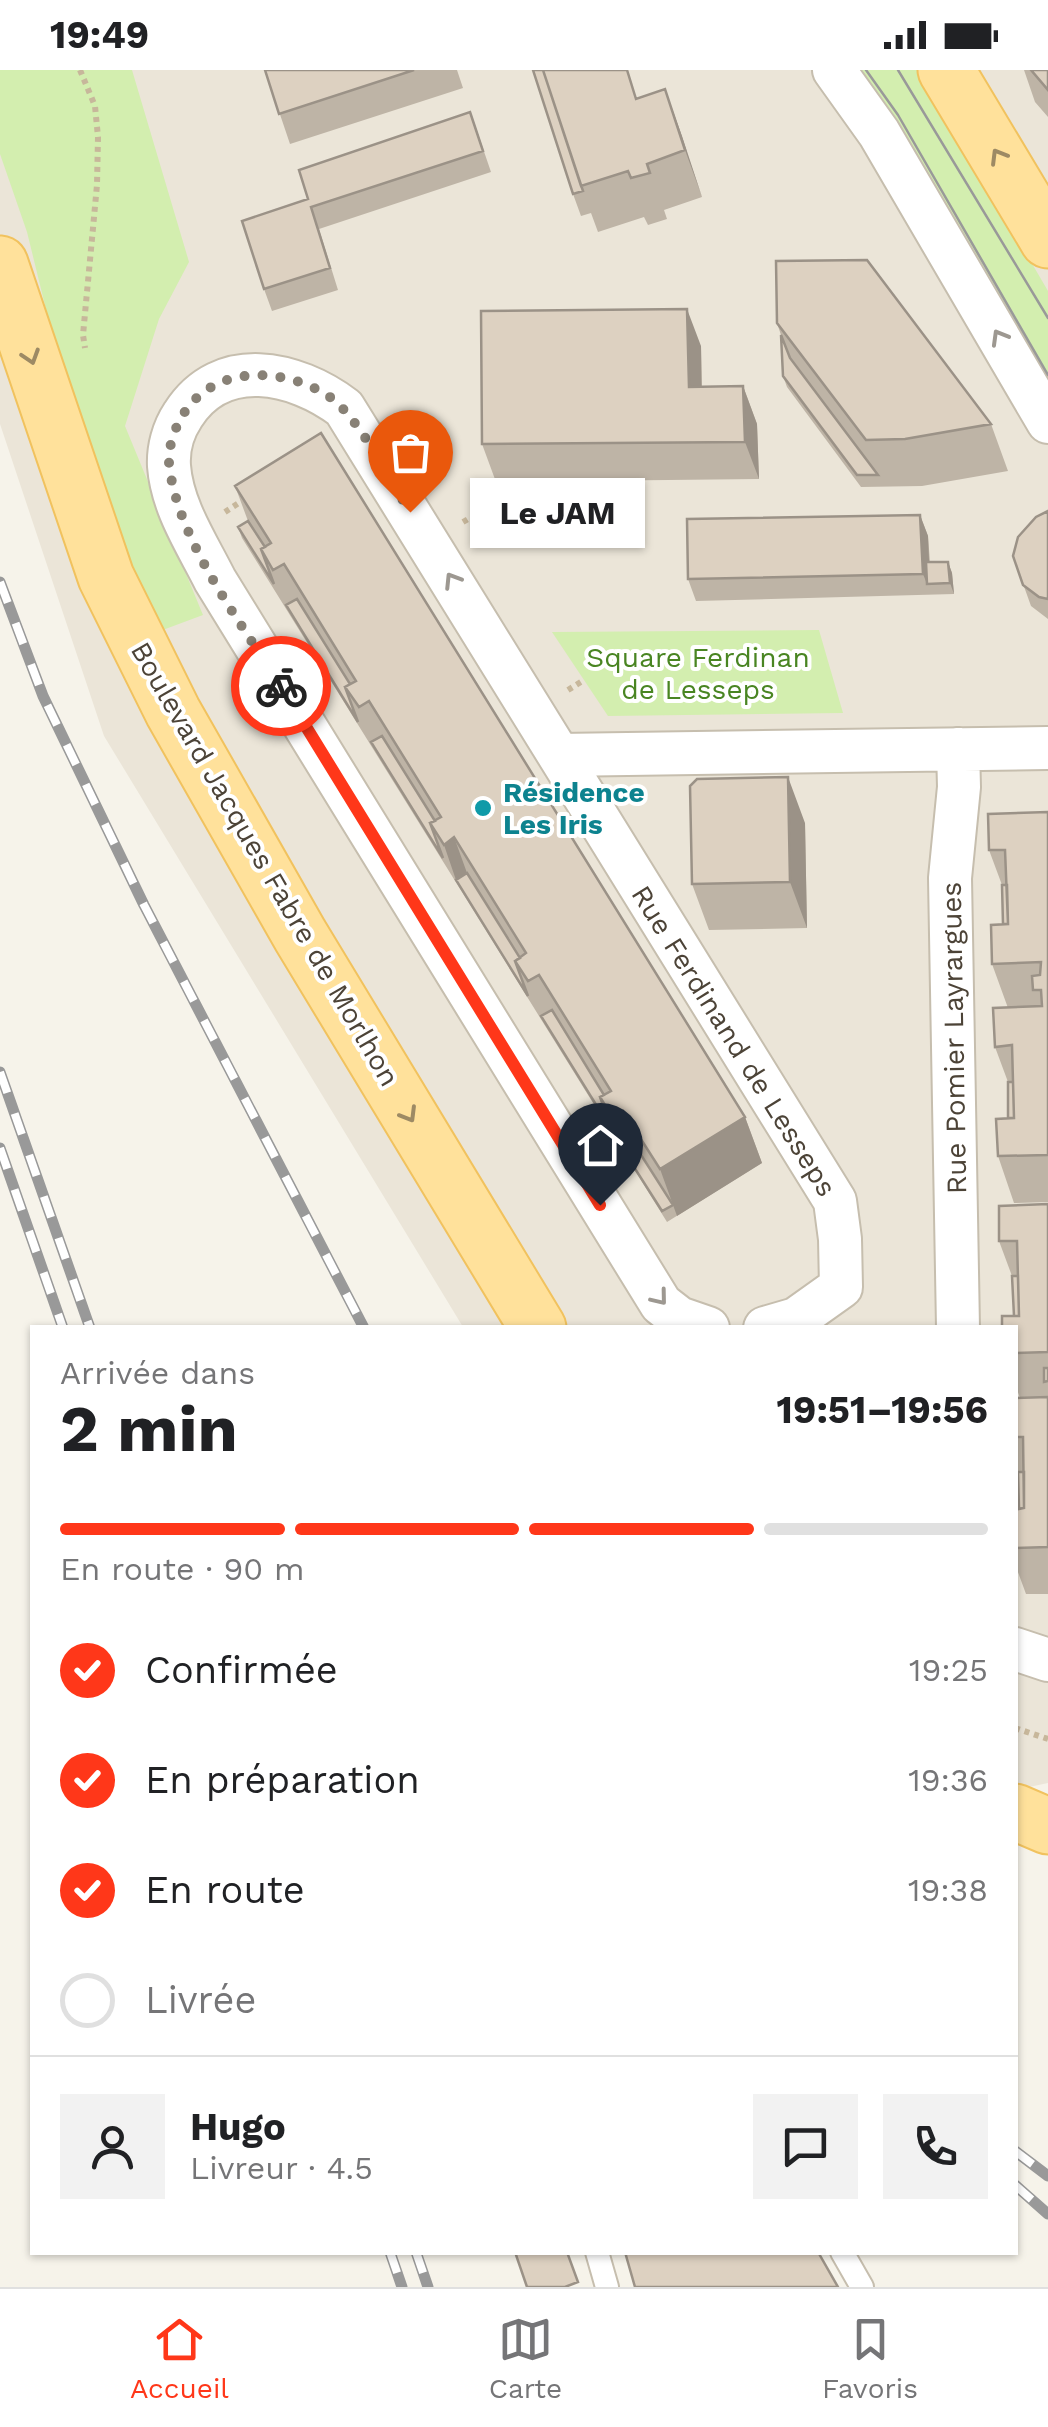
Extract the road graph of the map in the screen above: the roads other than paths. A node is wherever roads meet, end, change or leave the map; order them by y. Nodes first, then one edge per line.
1 (834, 70) edge
2 (946, 70) edge
3 (1048, 240) edge
4 (0, 264) edge
5 (1048, 422) edge
6 (1048, 748) edge
7 (958, 749) junction
8 (559, 755) junction
9 (842, 1307) edge
10 (536, 1325) edge
11 (699, 1325) edge
12 (775, 1325) edge
13 (958, 1325) edge
14 (1018, 1649) edge
15 (1048, 1660) edge
16 (1018, 1813) edge
17 (1048, 1826) edge
18 (598, 2255) edge
19 (844, 2255) edge
20 (607, 2287) edge
21 (862, 2287) edge

5 -> 1 street
3 -> 2 main road
4 -> 10 main road, Boulevard Jacques Fabre de Morlhon
6 - 7 street
7 - 8 street
7 - 13 street, Rue Pomier Layrargues
8 - 9 street, Rue Ferdinand de Lesseps
8 -> 11 street, Rue Ferdinand de Lesseps
9 - 12 street, Rue Ferdinand de Lesseps
14 - 15 street
16 - 17 main road
18 - 20 lane
19 - 21 lane

